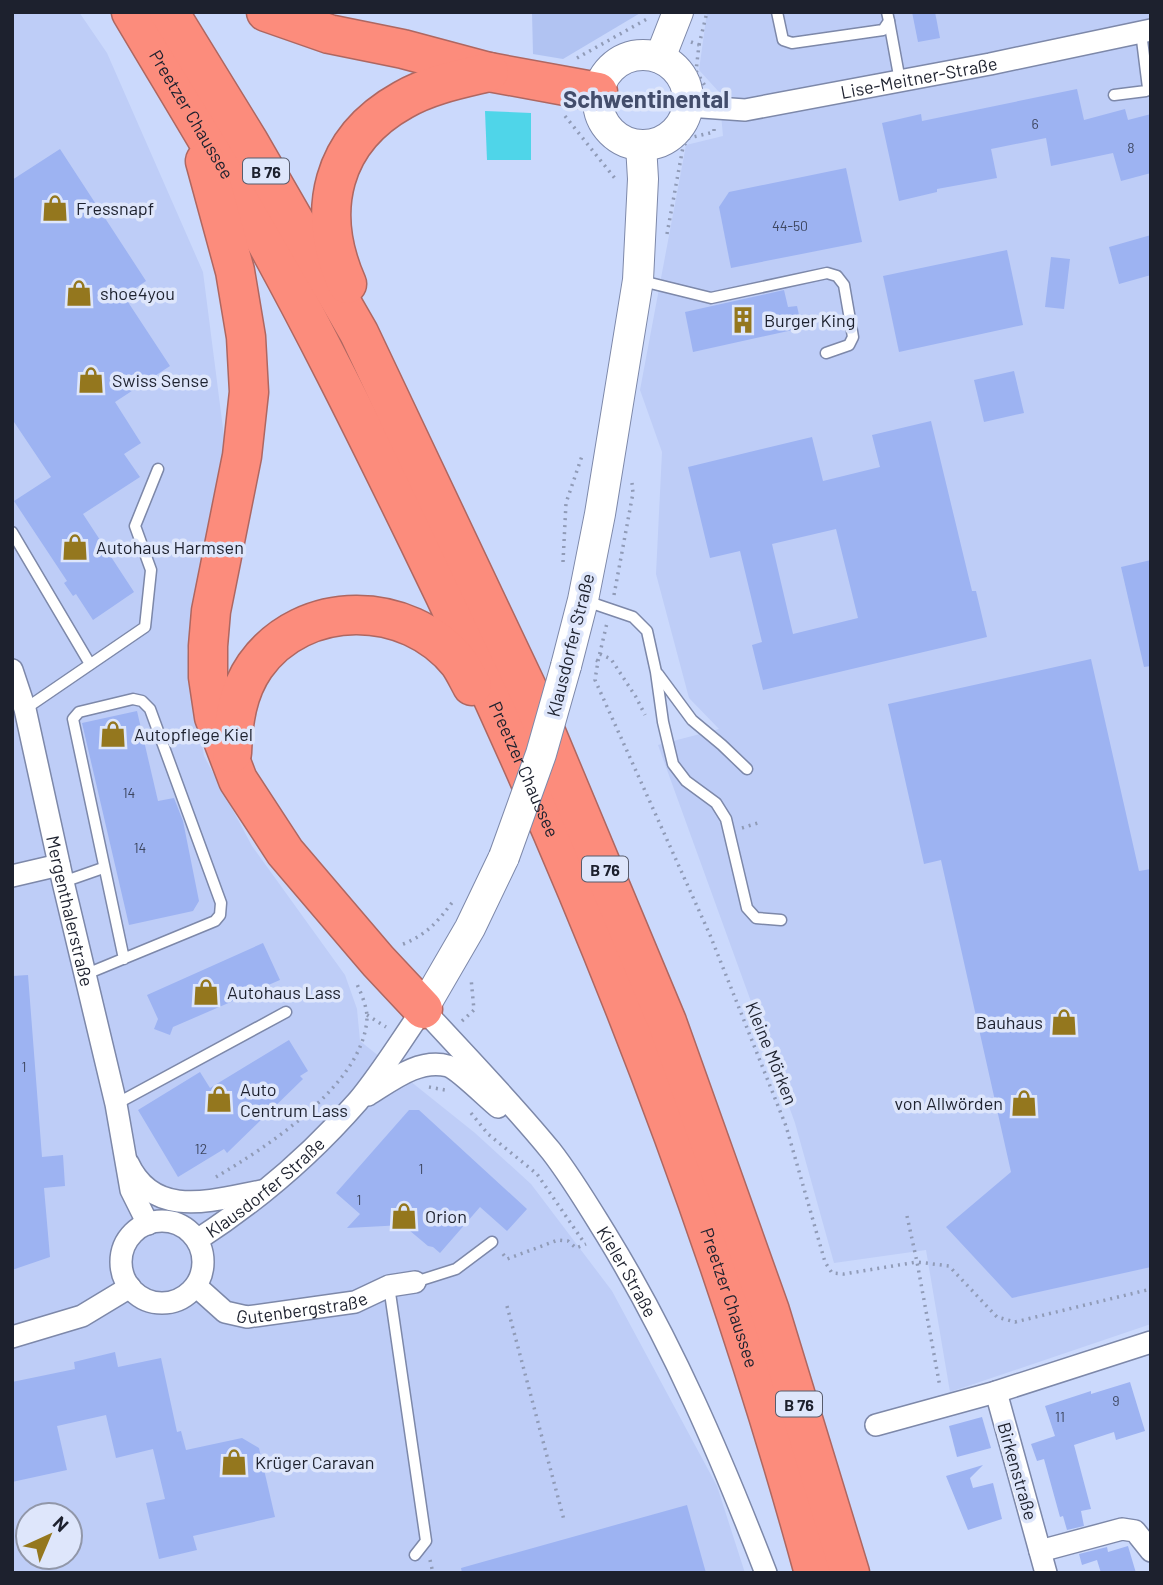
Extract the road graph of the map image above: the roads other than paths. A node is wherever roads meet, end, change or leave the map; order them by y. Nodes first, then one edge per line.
1 (131, 12) edge
2 (169, 12) edge
3 (266, 12) edge
4 (776, 12) edge
5 (888, 17) edge
6 (1146, 31) edge
7 (669, 34) edge
8 (489, 72) junction
9 (900, 81) junction
10 (582, 88) junction
11 (1114, 95) dead end
12 (701, 107) junction
13 (196, 121) junction
14 (641, 145) junction
15 (648, 283) junction
16 (359, 333) junction
17 (826, 353) dead end
18 (158, 469) dead end
19 (12, 531) edge
20 (583, 600) junction
21 (90, 664) junction
22 (12, 670) edge
23 (656, 672) junction
24 (25, 709) junction
25 (516, 747) junction
26 (232, 762) junction
27 (747, 769) dead end
28 (103, 868) junction
29 (61, 874) junction
30 (12, 876) edge
31 (781, 920) dead end
32 (124, 959) junction
33 (84, 975) junction
34 (286, 1012) dead end
35 (413, 1023) junction
36 (359, 1100) junction
37 (116, 1104) junction
38 (551, 1151) junction
39 (123, 1155) junction
40 (266, 1190) junction
41 (148, 1224) junction
42 (197, 1240) junction
43 (492, 1242) road end
44 (415, 1282) joint
45 (196, 1286) junction
46 (388, 1286) junction
47 (130, 1287) junction
48 (12, 1337) edge
49 (1151, 1342) edge
50 (996, 1392) junction
51 (876, 1425) dead end
52 (1040, 1551) junction
53 (1151, 1551) edge
54 (415, 1555) dead end
55 (766, 1573) edge
56 (814, 1573) edge
57 (850, 1573) edge
58 (1046, 1573) edge

1 - 13 highway, Preetzer Chaussee / B 76
2 - 16 highway, Preetzer Chaussee / B 76
3 - 8 highway, B 76
4 - 5 lane
5 - 9 lane
6 - 9 street, Lise-Meitner-Straße
6 - 11 lane
7 - 10 street
7 - 12 street
8 - 10 highway, B 76
8 - 16 highway, B 76
9 - 12 street, Lise-Meitner-Straße
10 - 14 street
12 - 14 street
13 - 25 highway, Preetzer Chaussee / B 76
13 - 26 highway, B 76
14 - 15 street, Klausdorfer Straße
15 - 17 lane
15 - 20 street, Klausdorfer Straße
16 - 57 highway, Preetzer Chaussee / B 76
18 - 21 lane
19 - 21 lane
20 - 23 lane
20 - 35 street, Klausdorfer Straße, bridge
21 - 24 lane
22 - 24 street, Mergenthalerstraße
23 - 27 lane
23 - 31 lane
24 - 29 street, Mergenthalerstraße
25 - 26 highway, B 76
25 - 56 highway, Preetzer Chaussee / B 76
26 - 35 highway, B 76
28 - 29 lane
28 - 32 lane
28 - 32 lane
29 - 30 street
29 - 33 street, Mergenthalerstraße
32 - 33 lane
33 - 37 street, Mergenthalerstraße
34 - 37 lane
35 - 36 street, Klausdorfer Straße
35 - 38 street, Kieler Straße
36 - 38 street, Klausdorfer Straße
36 - 40 street, Klausdorfer Straße
37 - 39 street, Mergenthalerstraße
38 - 55 street, Kieler Straße
39 - 40 street, Mergenthalerstraße
39 - 41 street, Mergenthalerstraße
40 - 42 street, Klausdorfer Straße
41 - 42 street
41 - 47 street
42 - 45 street
43 - 44 lane
44 - 46 street, Gutenbergstraße
45 - 46 street, Gutenbergstraße
45 - 47 street
46 - 54 lane
47 - 48 street
49 - 50 street
50 - 51 street
50 - 52 street, Birkenstraße
52 - 53 street
52 - 58 street, Birkenstraße

